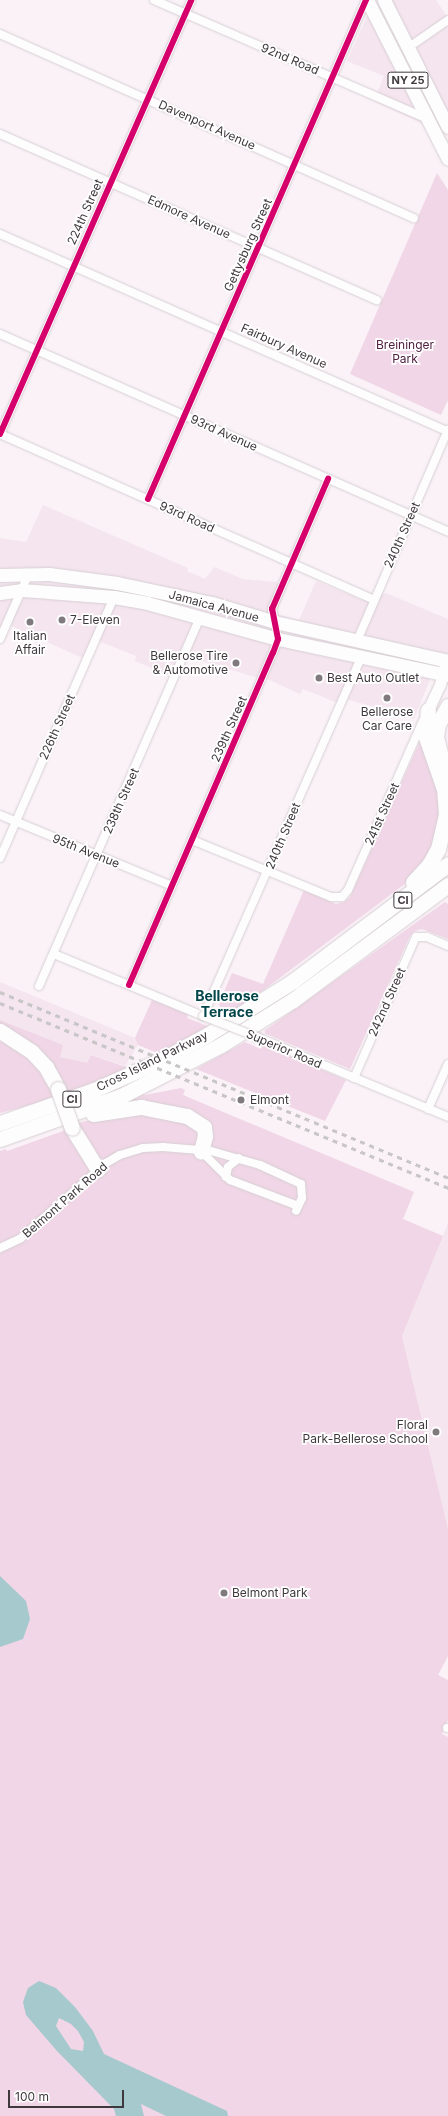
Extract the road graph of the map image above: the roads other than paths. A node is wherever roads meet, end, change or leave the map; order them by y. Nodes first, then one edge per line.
1 (154, 0) edge
2 (191, 0) edge
3 (367, 0) edge
4 (384, 0) edge
5 (185, 14) junction
6 (448, 20) edge
7 (0, 34) edge
8 (409, 47) junction
9 (333, 78) junction
10 (147, 99) junction
11 (426, 118) junction
12 (448, 127) edge
13 (0, 134) edge
14 (448, 160) edge
15 (296, 164) junction
16 (110, 182) junction
17 (414, 218) dead end
18 (0, 234) edge
19 (259, 248) junction
20 (74, 267) junction
21 (377, 300) dead end
22 (222, 330) junction
23 (0, 334) edge
24 (37, 350) junction
25 (185, 416) junction
26 (448, 430) edge
27 (0, 434) edge
28 (328, 479) junction
29 (148, 499) junction
30 (411, 515) junction
31 (448, 532) edge
32 (291, 563) junction
33 (29, 573) junction
34 (0, 576) edge
35 (21, 590) junction
36 (0, 593) edge
37 (114, 597) junction
38 (374, 599) junction
39 (201, 616) junction
40 (275, 622) junction
41 (0, 638) edge
42 (278, 639) junction
43 (357, 641) junction
44 (362, 656) junction
45 (447, 659) edge
46 (445, 674) edge
47 (448, 706) edge
48 (428, 710) junction
49 (448, 768) edge
50 (0, 815) edge
51 (16, 822) junction
52 (192, 840) junction
53 (97, 855) junction
54 (0, 858) edge
55 (448, 864) edge
56 (268, 871) junction
57 (172, 886) junction
58 (448, 886) edge
59 (448, 897) edge
60 (385, 933) junction
61 (357, 934) junction
62 (448, 946) edge
63 (54, 954) junction
64 (129, 985) junction
65 (39, 986) dead end
66 (204, 1016) junction
67 (0, 1031) edge
68 (448, 1064) edge
69 (354, 1078) junction
70 (428, 1109) junction
71 (448, 1117) edge
72 (73, 1120) junction
73 (0, 1123) edge
74 (42, 1126) junction
75 (0, 1139) edge
76 (0, 1149) edge
77 (201, 1151) junction
78 (239, 1158) junction
79 (98, 1170) junction
80 (226, 1177) junction
81 (0, 1248) edge

1 - 5 street, 92nd Road
2 - 5 street, 224th Street
3 - 9 street, Gettysburg Street
3 - 11 main road, NY 25
4 - 8 main road, NY 25
5 - 9 street, 92nd Road
5 - 10 street, 224th Street
6 - 8 street
7 - 10 street, Davenport Avenue
8 - 12 main road, NY 25
9 - 11 street, 92nd Road
9 - 15 street, Gettysburg Street
10 - 15 street, Davenport Avenue
10 - 16 street, 224th Street
11 - 14 main road, NY 25
13 - 16 street, Edmore Avenue
15 - 17 street, Davenport Avenue
15 - 19 street, Gettysburg Street
16 - 19 street, Edmore Avenue
16 - 20 street, 224th Street
18 - 20 street, Fairbury Avenue
19 - 21 street, Edmore Avenue
19 - 22 street, Gettysburg Street
20 - 22 street, Fairbury Avenue
20 - 24 street, 224th Street
22 - 25 street, Gettysburg Street
22 - 26 street, Fairbury Avenue
23 - 24 street, 93rd Avenue
24 - 25 street, 93rd Avenue
24 - 27 street, 224th Street
25 - 28 street, 93rd Avenue
25 - 29 street, Gettysburg Street
26 - 30 street, 240th Street
27 - 29 street, 93rd Road
28 - 30 street, 93rd Avenue
28 - 32 street
29 - 32 street, 93rd Road
30 - 31 street, 93rd Avenue
30 - 38 street, 240th Street
32 - 38 street, 93rd Road
32 - 40 street
33 - 34 main road, Jamaica Avenue
33 - 35 street
33 - 40 main road, Jamaica Avenue
35 - 36 main road, Jamaica Avenue
35 - 37 main road, Jamaica Avenue
35 - 41 street
37 - 39 main road, Jamaica Avenue
37 - 51 street, 226th Street
38 - 43 street, 240th Street
39 - 42 main road, Jamaica Avenue
39 - 53 street, 238th Street
40 - 42 street
40 - 43 main road, Jamaica Avenue
42 - 44 main road, Jamaica Avenue
42 - 52 street, 239th Street
43 - 45 main road, Jamaica Avenue
44 - 46 main road, Jamaica Avenue
44 - 56 street, 240th Street
45 - 46 street, 241st Street
46 - 48 street, 241st Street
47 - 49 highway
48 - 56 street, 241st Street
48 - 61 highway
50 - 51 street, 95th Avenue
51 - 53 street, 95th Avenue
51 - 54 street, 226th Street
52 - 56 street
52 - 57 street, 239th Street
53 - 57 street, 95th Avenue
53 - 63 street, 238th Street
55 - 61 highway, Cross Island Parkway / CI
56 - 66 street, 240th Street
57 - 64 street, 239th Street
58 - 60 highway, Cross Island Parkway / CI
59 - 60 highway
60 - 72 highway, Cross Island Parkway / CI
61 - 73 highway, Cross Island Parkway / CI
62 - 69 street, 242nd Street
63 - 64 street, Superior Road
63 - 65 street, 238th Street
64 - 66 street, Superior Road
66 - 69 street, Superior Road, bridge
67 - 72 highway, bridge
68 - 70 street
69 - 70 street, Superior Road
70 - 71 street, Superior Road
72 - 74 highway, Cross Island Parkway / CI
72 - 77 highway
72 - 79 highway
74 - 75 highway, Cross Island Parkway / CI
74 - 76 highway
77 - 78 street, Belmont Park Road
77 - 79 street, Belmont Park Road
77 - 80 street, Belmont Park Road
78 - 80 street
78 - 80 street, Belmont Park Road
79 - 81 street, Belmont Park Road

